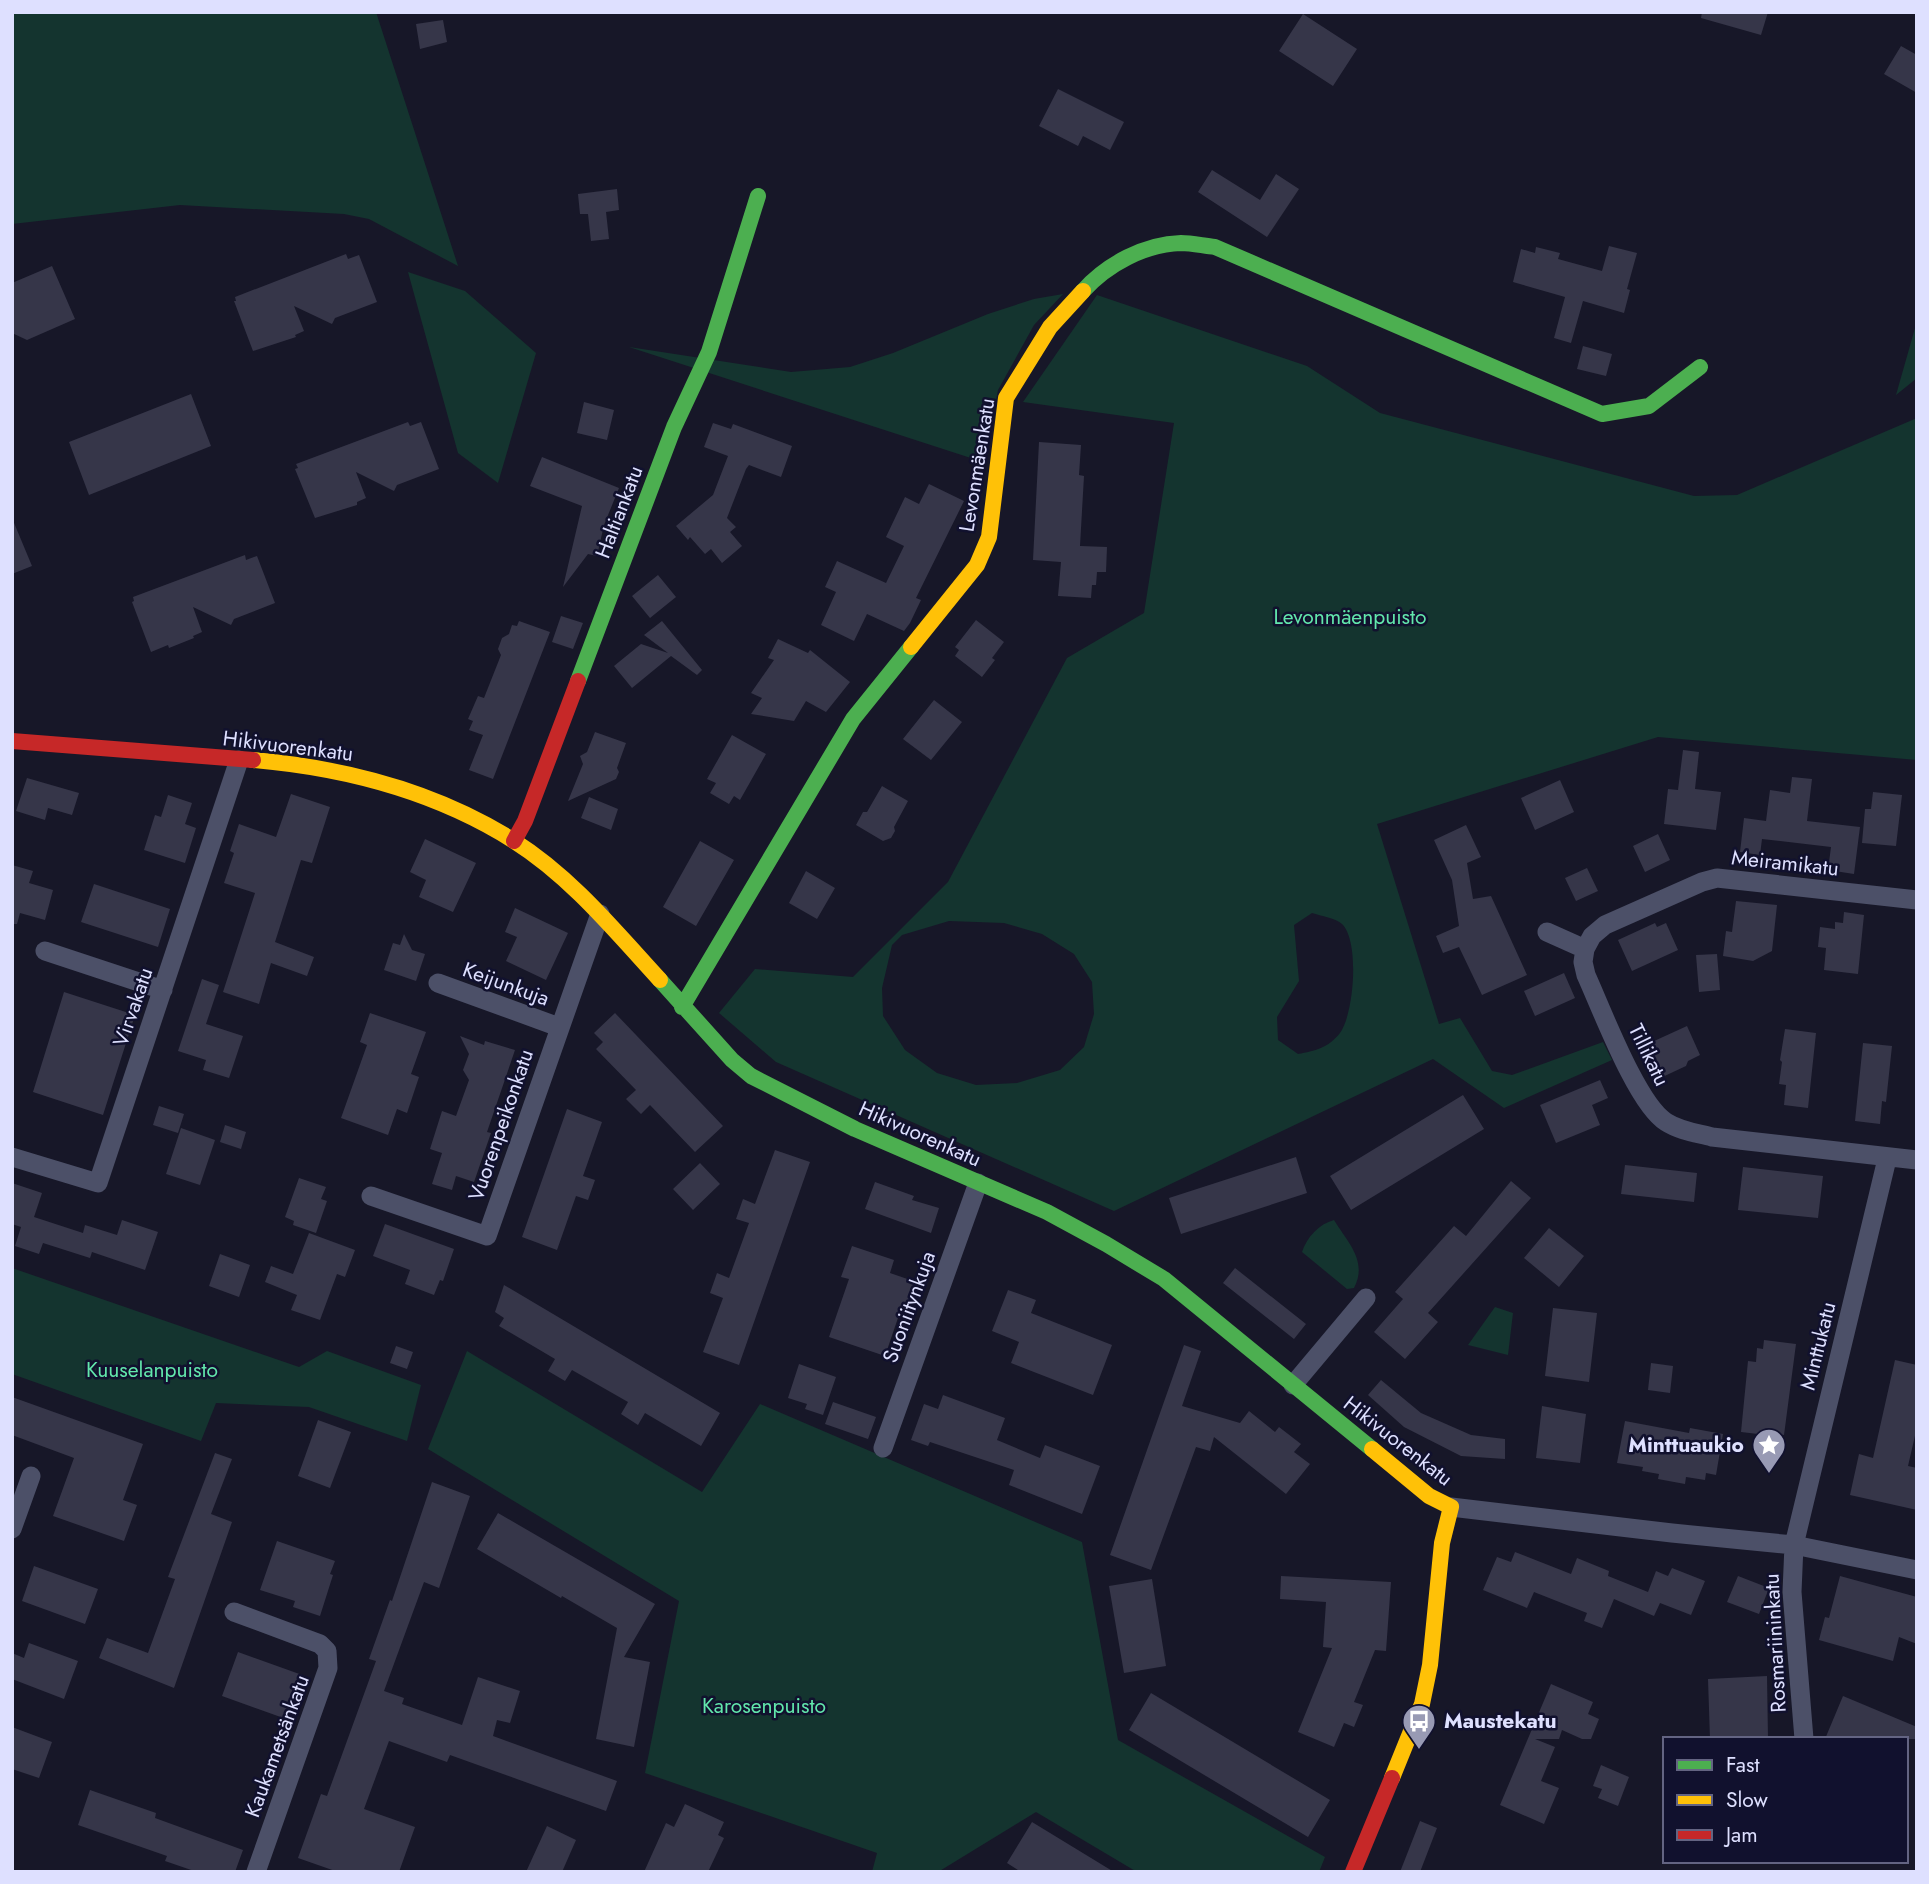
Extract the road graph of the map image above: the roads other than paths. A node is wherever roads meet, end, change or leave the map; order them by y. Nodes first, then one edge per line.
1 (758, 196) dead end
2 (1700, 367) dead end
3 (12, 741) edge
4 (239, 760) junction
5 (514, 841) junction
6 (1917, 900) edge
7 (600, 914) junction
8 (1547, 932) dead end
9 (1585, 949) junction
10 (46, 951) dead end
11 (438, 983) dead end
12 (163, 989) junction
13 (682, 1007) junction
14 (558, 1027) junction
15 (12, 1157) edge
16 (1887, 1159) junction
17 (1917, 1160) edge
18 (978, 1183) junction
19 (371, 1196) dead end
20 (1366, 1298) dead end
21 (1293, 1385) junction
22 (883, 1448) dead end
23 (31, 1476) dead end
24 (1451, 1507) junction
25 (12, 1529) edge
26 (1794, 1545) junction
27 (1917, 1570) edge
28 (234, 1612) dead end
29 (1804, 1737) edge
30 (256, 1872) edge
31 (1353, 1872) edge

1 - 5 street, Haltiankatu
2 - 13 street, Levonmäenkatu
3 - 4 street, Hikivuorenkatu
4 - 5 street, Hikivuorenkatu
4 - 12 street, Virvakatu
5 - 7 street, Hikivuorenkatu
6 - 9 street, Meiramikatu
7 - 13 street, Hikivuorenkatu
7 - 14 street, Vuorenpeikonkatu
8 - 9 street
9 - 16 street, Tillikatu
10 - 12 street
11 - 14 street, Keijunkuja
12 - 15 street, Virvakatu
13 - 18 street, Hikivuorenkatu
14 - 19 street, Vuorenpeikonkatu
16 - 17 street
16 - 26 street, Minttukatu
18 - 21 street, Hikivuorenkatu
18 - 22 street, Suoniitynkuja
20 - 21 street
21 - 24 street, Hikivuorenkatu
23 - 25 street
24 - 26 street
24 - 31 street, Hikivuorenkatu
26 - 27 street
26 - 29 street, Rosmariininkatu
28 - 30 street, Kaukametsänkatu

